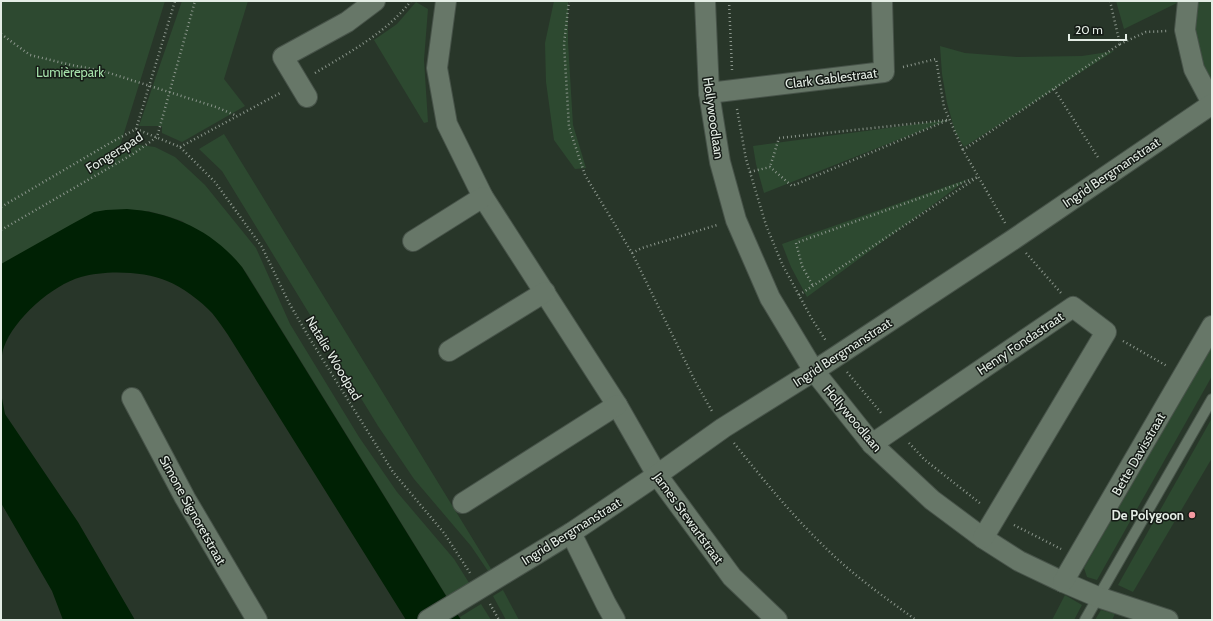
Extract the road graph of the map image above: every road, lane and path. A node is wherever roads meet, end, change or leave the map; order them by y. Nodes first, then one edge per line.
1 (175, 1) edge
2 (194, 1) edge
3 (375, 1) edge
4 (411, 1) edge
5 (446, 1) edge
6 (569, 1) edge
7 (705, 1) edge
8 (729, 1) edge
9 (882, 1) edge
10 (1110, 1) edge
11 (1188, 1) edge
12 (1185, 30) junction
13 (1, 34) edge
14 (1120, 44) junction
15 (884, 72) junction
16 (148, 85) junction
17 (1054, 89) junction
18 (302, 90) junction
19 (733, 90) junction
20 (169, 91) junction
21 (709, 93) junction
22 (1212, 104) edge
23 (237, 116) junction
24 (136, 129) junction
25 (156, 137) junction
26 (180, 147) junction
27 (963, 150) junction
28 (770, 167) junction
29 (750, 172) junction
30 (1109, 174) junction
31 (978, 177) junction
32 (483, 197) junction
33 (1, 207) edge
34 (736, 220) junction
35 (1, 230) edge
36 (1014, 239) junction
37 (413, 241) dead end
38 (632, 253) junction
39 (813, 286) junction
40 (545, 292) junction
41 (799, 295) junction
42 (1073, 307) junction
43 (1212, 326) edge
44 (1106, 332) junction
45 (449, 351) dead end
46 (835, 356) junction
47 (814, 370) junction
48 (1183, 376) junction
49 (132, 398) dead end
50 (1212, 399) edge
51 (617, 405) junction
52 (723, 428) junction
53 (894, 428) junction
54 (872, 444) junction
55 (657, 475) junction
56 (464, 503) dead end
57 (997, 515) junction
58 (571, 533) junction
59 (983, 538) junction
60 (1077, 558) junction
61 (1063, 582) junction
62 (474, 591) junction
63 (1098, 596) junction
64 (257, 620) edge
65 (428, 620) edge
66 (500, 620) edge
67 (615, 620) edge
68 (777, 620) edge
69 (916, 620) edge
70 (1085, 620) edge
71 (1168, 620) edge

1 - 16 path, Fongerspad
2 - 20 path, Fongerspad
3 - 18 street
4 - 18 path
5 - 32 street, James Stewartstraat
6 - 38 path
7 - 21 street, Hollywoodlaan
8 - 19 path
9 - 15 street, Clark Gablestraat
10 - 14 path
11 - 12 street
12 - 14 path
12 - 22 street
13 - 16 path
14 - 17 path
15 - 19 street, Clark Gablestraat
15 - 27 path
16 - 20 path
16 - 24 path, Fongerspad
17 - 27 path
17 - 30 path
18 - 23 path
19 - 21 street, Clark Gablestraat
19 - 29 path
20 - 23 path
20 - 25 path, Fongerspad
21 - 34 street, Hollywoodlaan
22 - 30 street, Ingrid Bergmanstraat
23 - 26 path
24 - 25 path, Natalie Woodpad
24 - 33 path, Fongerspad
25 - 26 path, Natalie Woodpad
25 - 35 path, Fongerspad
26 - 62 path, Natalie Woodpad
27 - 31 path
28 - 28 path
28 - 29 path
29 - 41 path
30 - 36 street, Ingrid Bergmanstraat
31 - 36 path
31 - 39 path
31 - 39 path
32 - 37 street
32 - 40 street, James Stewartstraat
34 - 38 path
34 - 47 street, Hollywoodlaan
36 - 42 path
36 - 46 street, Ingrid Bergmanstraat
38 - 52 path
39 - 41 path
40 - 45 street
40 - 51 street, James Stewartstraat
41 - 46 path
42 - 44 street, Henry Fondastraat
42 - 53 street, Henry Fondastraat
43 - 48 street, Bette Davisstraat
44 - 48 path
44 - 57 street
46 - 47 street, Ingrid Bergmanstraat
46 - 53 path
47 - 52 street, Ingrid Bergmanstraat
47 - 54 street, Hollywoodlaan
48 - 60 street, Bette Davisstraat
49 - 64 street, Simone Signoretstraat
50 - 63 lane
51 - 55 street, James Stewartstraat
51 - 56 street
52 - 55 street, Ingrid Bergmanstraat
52 - 69 path
53 - 54 street, Henry Fondastraat
53 - 57 path
54 - 59 street, Hollywoodlaan
55 - 58 street, Ingrid Bergmanstraat
55 - 68 street, James Stewartstraat
57 - 59 street
57 - 60 path
58 - 62 street, Ingrid Bergmanstraat
58 - 67 street
59 - 61 street, Hollywoodlaan
60 - 61 street, Bette Davisstraat
61 - 63 street, Hollywoodlaan
62 - 65 street, Ingrid Bergmanstraat
62 - 66 path, Natalie Woodpad
63 - 70 lane
63 - 71 street, Hollywoodlaan

